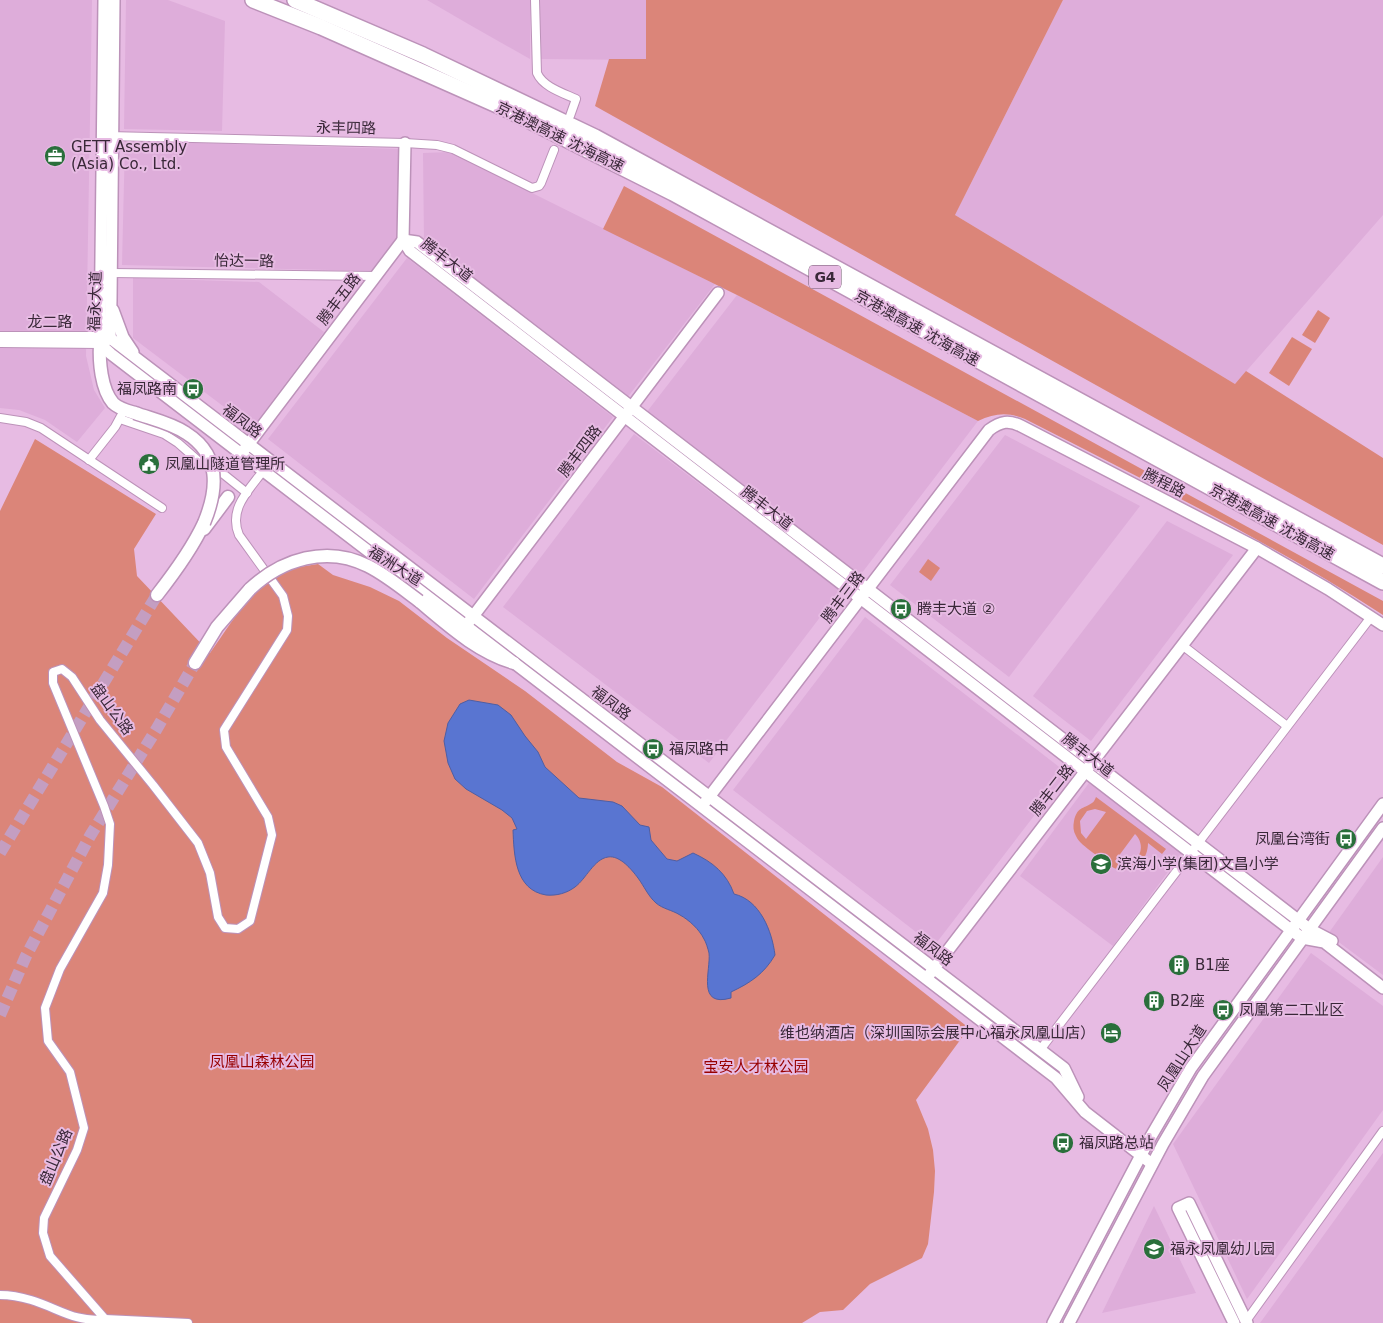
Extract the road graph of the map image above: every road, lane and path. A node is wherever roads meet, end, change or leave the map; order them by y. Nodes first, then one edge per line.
1 (104, 0) edge
2 (114, 0) edge
3 (253, 0) edge
4 (294, 0) edge
5 (535, 0) edge
6 (570, 116) dead end
7 (108, 136) junction
8 (405, 143) junction
9 (554, 150) dead end
10 (403, 240) junction
11 (112, 274) junction
12 (376, 276) junction
13 (718, 293) dead end
14 (111, 300) junction
15 (0, 336) edge
16 (103, 339) junction
17 (0, 343) edge
18 (142, 363) junction
19 (628, 412) junction
20 (126, 414) junction
21 (0, 418) edge
22 (1005, 421) joint
23 (248, 444) junction
24 (241, 454) junction
25 (89, 460) junction
26 (262, 471) junction
27 (247, 493) junction
28 (228, 497) dead end
29 (162, 508) dead end
30 (196, 539) junction
31 (1257, 548) junction
32 (1383, 566) edge
33 (1383, 582) edge
34 (868, 589) junction
35 (157, 595) tunnel mouth
36 (860, 599) junction
37 (473, 616) junction
38 (1370, 617) junction
39 (1383, 625) edge
40 (466, 626) junction
41 (1182, 645) junction
42 (195, 663) tunnel mouth
43 (514, 663) junction
44 (1287, 726) junction
45 (613, 731) junction
46 (1092, 762) junction
47 (1085, 772) junction
48 (709, 797) junction
49 (1383, 804) edge
50 (702, 807) junction
51 (1383, 828) edge
52 (1198, 843) junction
53 (1190, 853) junction
54 (1298, 920) junction
55 (1309, 928) junction
56 (1291, 930) junction
57 (1302, 938) junction
58 (934, 969) junction
59 (926, 978) junction
60 (1383, 980) edge
61 (1383, 988) edge
62 (1040, 1050) junction
63 (1085, 1112) junction
64 (1383, 1131) edge
65 (1141, 1156) junction
66 (1152, 1164) junction
67 (0, 1295) edge
68 (105, 1319) junction
69 (1247, 1322) edge
70 (188, 1323) edge
71 (1053, 1323) edge
72 (1069, 1323) edge
73 (1234, 1323) edge

1 - 7 main road, 福永大道
2 - 7 main road, 福永大道
3 - 33 highway, 京港澳高速 沈海高速 / G4
4 - 32 highway, 京港澳高速 沈海高速 / G4
5 - 6 street
7 - 8 street, 永丰四路
7 - 11 main road, 福永大道
7 - 16 main road, 福永大道
8 - 9 street, 永丰四路
8 - 10 main road
10 - 12 main road, 腾丰五路
10 - 19 main road, 腾丰大道
11 - 12 street, 怡达一路
11 - 14 main road, 福永大道
12 - 23 main road, 腾丰五路
13 - 19 main road, 腾丰四路
14 - 16 main road, 福永大道
14 - 18 main road
15 - 16 street, 龙二路
16 - 17 street, 龙二路
16 - 18 main road, 福凤路
16 - 20 main road
16 - 24 main road, 福凤路
18 - 23 main road, 福凤路
19 - 34 main road, 腾丰大道
19 - 36 main road, 腾丰大道
19 - 37 main road, 腾丰四路
20 - 25 street
20 - 27 street
20 - 30 main road, bridge
21 - 25 street
22 - 31 main road, 腾程路
22 - 34 main road, 腾丰三路
23 - 24 main road, 腾丰五路
23 - 37 main road, 福凤路
24 - 26 main road, 福凤路
25 - 29 street
26 - 27 street, 盘山公路
26 - 40 main road, 福凤路
27 - 68 street, 盘山公路
28 - 30 main road
30 - 35 main road
31 - 38 main road, 腾程路
31 - 41 main road, 腾丰二路
34 - 36 main road, 腾丰三路
34 - 46 main road, 腾丰大道
36 - 47 main road, 腾丰大道
36 - 48 main road, 腾丰三路
37 - 40 main road, 腾丰四路
37 - 45 main road, 福凤路
38 - 39 main road, 腾程路
38 - 44 street
40 - 43 main road, 福凤路
41 - 44 street
41 - 46 main road, 腾丰二路
42 - 43 main road, 福洲大道, bridge
43 - 45 main road, 福凤路
44 - 52 street
45 - 48 main road, 福凤路
45 - 50 main road, 福凤路
46 - 47 main road, 腾丰二路
46 - 52 main road, 腾丰大道
47 - 53 main road, 腾丰大道
47 - 58 main road, 腾丰二路
48 - 50 main road, 腾丰三路
48 - 58 main road, 福凤路
49 - 54 main road, 凤凰山大道
50 - 59 main road, 福凤路
51 - 55 main road, 凤凰山大道
52 - 53 street
52 - 54 main road, 腾丰大道
53 - 56 main road, 腾丰大道
53 - 62 street
54 - 55 main road, 腾丰大道
54 - 56 main road, 凤凰山大道
55 - 57 main road, 凤凰山大道
55 - 60 main road, 腾丰大道
56 - 57 main road, 腾丰大道
56 - 65 main road, 凤凰山大道
57 - 61 main road, 腾丰大道
57 - 66 main road, 凤凰山大道
58 - 59 main road, 腾丰二路
58 - 62 main road, 福凤路
59 - 63 main road, 福凤路
62 - 63 main road, 福凤路
63 - 65 main road, 福凤路
64 - 69 street
65 - 66 main road, 福凤路
65 - 71 main road, 凤凰山大道
66 - 72 main road, 凤凰山大道
67 - 68 street
68 - 70 street
69 - 73 main road

